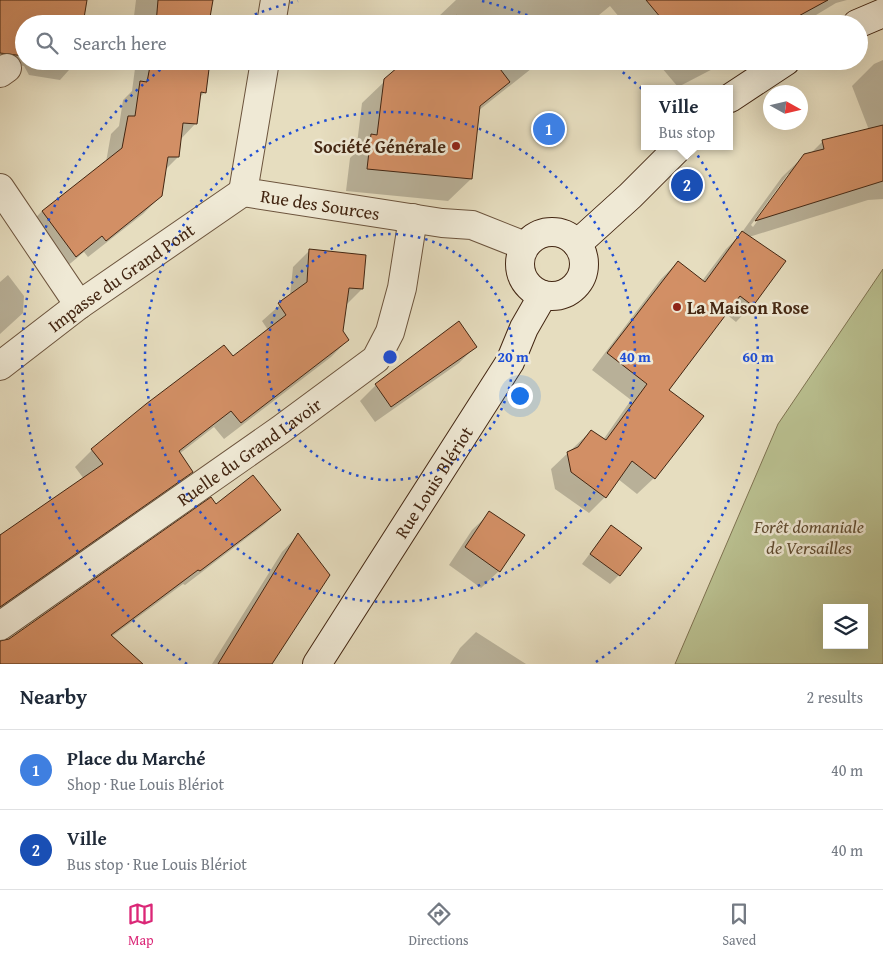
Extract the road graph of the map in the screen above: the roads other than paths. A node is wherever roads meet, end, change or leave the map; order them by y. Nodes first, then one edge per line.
1 (275, 0) edge
2 (883, 13) edge
3 (272, 15) edge
4 (868, 19) edge
5 (264, 70) edge
6 (772, 70) edge
7 (733, 96) edge
8 (676, 150) edge
9 (0, 188) edge
10 (244, 192) junction
11 (414, 218) junction
12 (577, 244) junction
13 (525, 246) junction
14 (542, 296) junction
15 (79, 305) junction
16 (0, 366) edge
17 (0, 626) edge
18 (317, 664) edge

1 - 3 street
2 - 4 street
5 - 10 street, Rue des Sources
6 - 7 street
8 - 12 street
9 - 15 street
10 - 11 street, Rue des Sources
10 - 15 street, Impasse du Grand Pont
11 - 13 street, Rue des Sources
11 - 17 street, Ruelle du Grand Lavoir
12 - 13 street
12 - 14 street
13 - 14 street
14 - 18 street, Rue Louis Blériot
15 - 16 street, Impasse du Grand Pont

